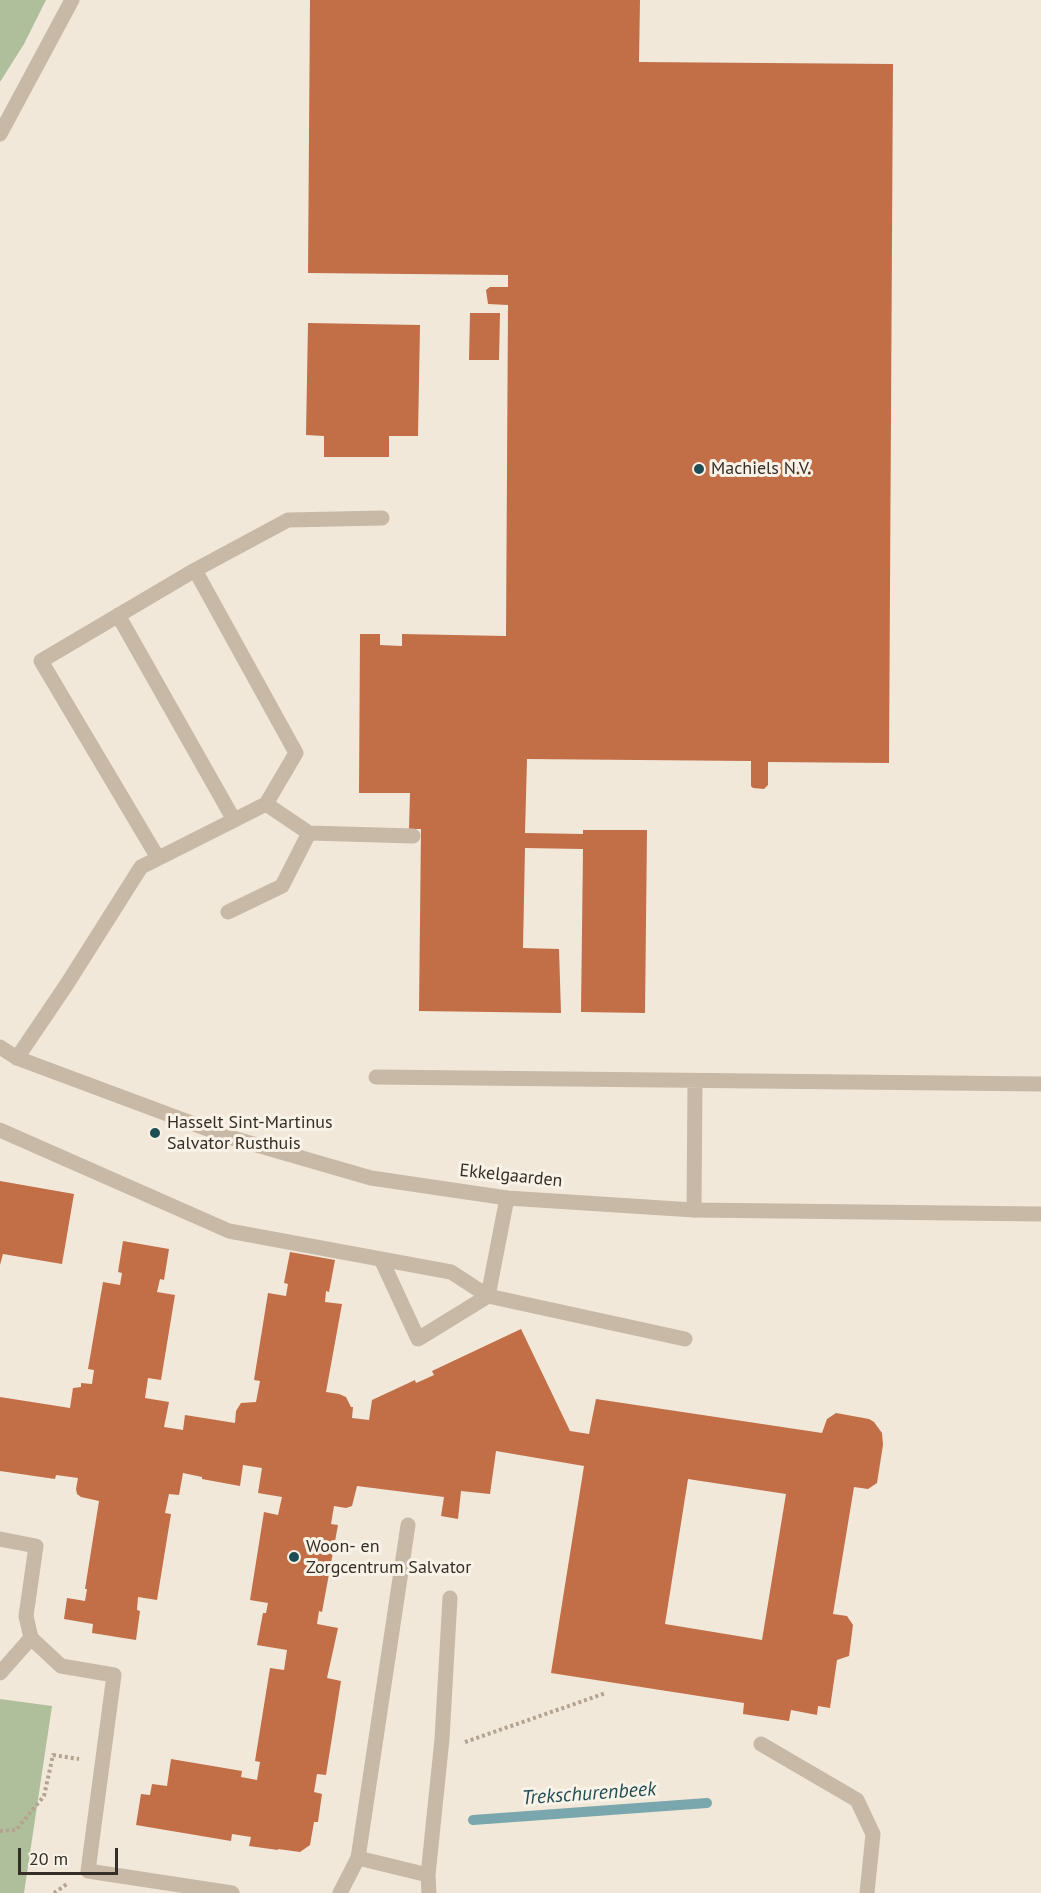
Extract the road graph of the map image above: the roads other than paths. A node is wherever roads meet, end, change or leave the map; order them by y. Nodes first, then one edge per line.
1 (72, 0) edge
2 (0, 134) edge
3 (382, 518) dead end
4 (195, 570) junction
5 (118, 615) junction
6 (266, 804) junction
7 (234, 820) junction
8 (309, 833) junction
9 (412, 836) dead end
10 (158, 858) junction
11 (228, 912) dead end
12 (0, 1047) edge
13 (17, 1058) junction
14 (376, 1077) dead end
15 (695, 1081) junction
16 (1041, 1084) edge
17 (0, 1130) edge
18 (507, 1198) junction
19 (694, 1210) junction
20 (1041, 1214) edge
21 (381, 1259) junction
22 (488, 1296) junction
23 (685, 1339) dead end
24 (408, 1525) dead end
25 (0, 1539) edge
26 (450, 1598) dead end
27 (31, 1638) junction
28 (0, 1673) edge
29 (761, 1744) dead end
30 (358, 1858) junction
31 (428, 1875) junction
32 (232, 1893) edge
33 (340, 1893) edge
34 (429, 1893) edge
35 (867, 1893) edge

1 - 2 street
3 - 4 street
4 - 5 street
4 - 6 street
5 - 7 street
5 - 10 street
6 - 7 street
6 - 8 street
7 - 10 street
8 - 9 street
8 - 11 street
10 - 13 street
12 - 13 street, Ekkelgaarden
13 - 18 street, Ekkelgaarden
14 - 15 street
15 - 16 street
15 - 19 street
17 - 21 street
18 - 19 street, Ekkelgaarden
18 - 22 street
19 - 20 street, Ekkelgaarden
21 - 22 street
21 - 22 street
22 - 23 street
24 - 30 street
25 - 27 street
26 - 31 street
27 - 28 street
27 - 32 street
29 - 35 street
30 - 31 street
30 - 33 street
31 - 34 street

